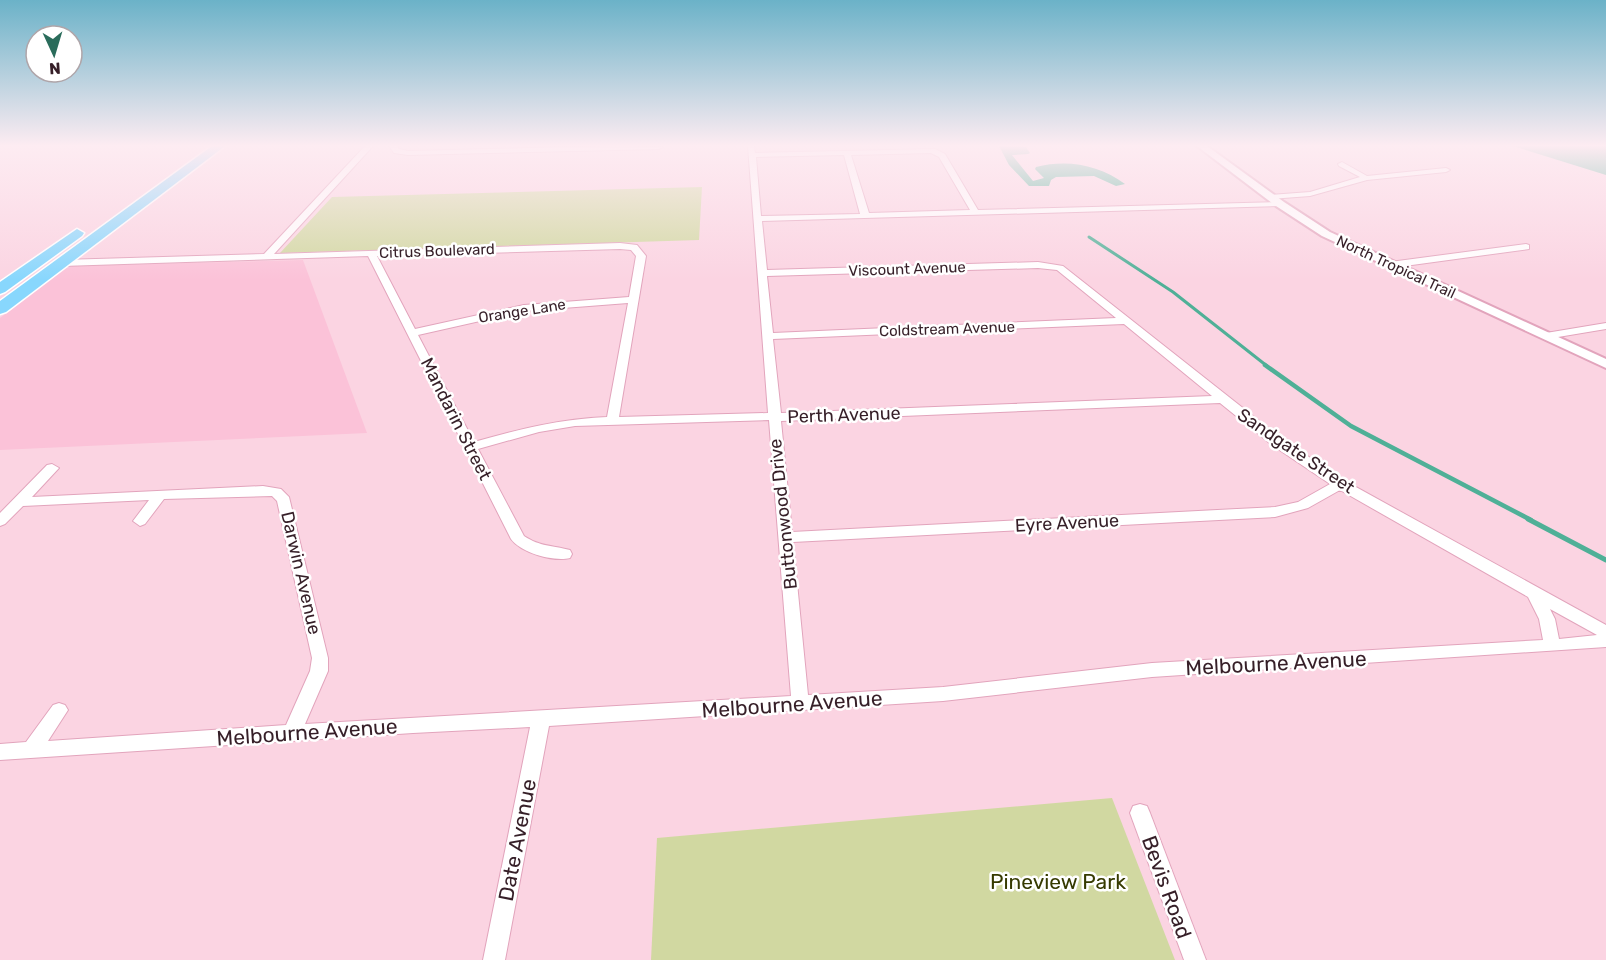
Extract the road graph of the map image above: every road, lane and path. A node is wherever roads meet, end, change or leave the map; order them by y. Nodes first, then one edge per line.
1 (137, 191) edge
2 (159, 191) edge
3 (327, 191) edge
4 (755, 191) edge
5 (858, 191) edge
6 (962, 191) edge
7 (1261, 191) edge
8 (1321, 191) edge
9 (1269, 197) junction
10 (1280, 204) junction
11 (975, 212) junction
12 (103, 215) dead end
13 (865, 215) junction
14 (757, 219) junction
15 (84, 228) dead end
16 (1526, 247) dead end
17 (371, 254) junction
18 (267, 256) junction
19 (62, 263) junction
20 (1390, 265) junction
21 (1053, 266) joint
22 (761, 273) junction
23 (0, 289) edge
24 (633, 300) junction
25 (1, 308) edge
26 (1127, 321) junction
27 (1606, 326) edge
28 (412, 333) junction
29 (768, 336) junction
30 (1546, 336) junction
31 (1606, 364) edge
32 (1221, 399) junction
33 (774, 417) junction
34 (612, 421) junction
35 (470, 447) junction
36 (52, 468) dead end
37 (1340, 484) junction
38 (159, 496) junction
39 (18, 502) junction
40 (0, 521) edge
41 (140, 521) dead end
42 (787, 537) junction
43 (565, 554) dead end
44 (1534, 593) junction
45 (1606, 633) edge
46 (1606, 640) edge
47 (1552, 646) junction
48 (800, 703) junction
49 (59, 710) dead end
50 (541, 719) junction
51 (292, 733) junction
52 (31, 750) junction
53 (0, 752) edge
54 (1140, 813) dead end
55 (494, 960) edge
56 (1195, 960) edge

1 - 12 main road
2 - 19 main road
3 - 18 street
4 - 14 street, Buttonwood Drive
5 - 13 street
6 - 11 street
7 - 9 street, North Tropical Trail
8 - 9 street
9 - 10 street, North Tropical Trail
10 - 11 street
10 - 20 street, North Tropical Trail
11 - 13 street
13 - 14 street
14 - 22 street, Buttonwood Drive
15 - 23 main road
16 - 20 street
17 - 18 street, Citrus Boulevard
17 - 24 street, Citrus Boulevard
17 - 28 street, Mandarin Street
18 - 19 street, Citrus Boulevard
19 - 25 main road
20 - 30 street, North Tropical Trail
21 - 22 street, Viscount Avenue
21 - 26 street, Sandgate Street
22 - 29 street, Buttonwood Drive
24 - 28 street, Orange Lane
24 - 34 street, Citrus Boulevard
26 - 29 street, Coldstream Avenue
26 - 32 street, Sandgate Street
27 - 30 street
28 - 35 street, Mandarin Street
29 - 33 street, Buttonwood Drive
30 - 31 street, North Tropical Trail
32 - 33 street, Perth Avenue
32 - 37 street, Sandgate Street
33 - 34 street, Perth Avenue
33 - 42 street, Buttonwood Drive
34 - 35 street, Perth Avenue
35 - 43 street, Mandarin Street
36 - 39 street
37 - 42 street, Eyre Avenue
37 - 44 street, Sandgate Street
38 - 39 street, Darwin Avenue
38 - 41 street
38 - 51 street, Darwin Avenue
39 - 40 street
42 - 48 street, Buttonwood Drive
44 - 45 street
44 - 47 street
46 - 47 street, Melbourne Avenue
47 - 48 street, Melbourne Avenue
48 - 50 street, Melbourne Avenue
49 - 52 street
50 - 51 street, Melbourne Avenue
50 - 55 street, Date Avenue
51 - 52 street, Melbourne Avenue
52 - 53 street, Melbourne Avenue
54 - 56 street, Bevis Road

